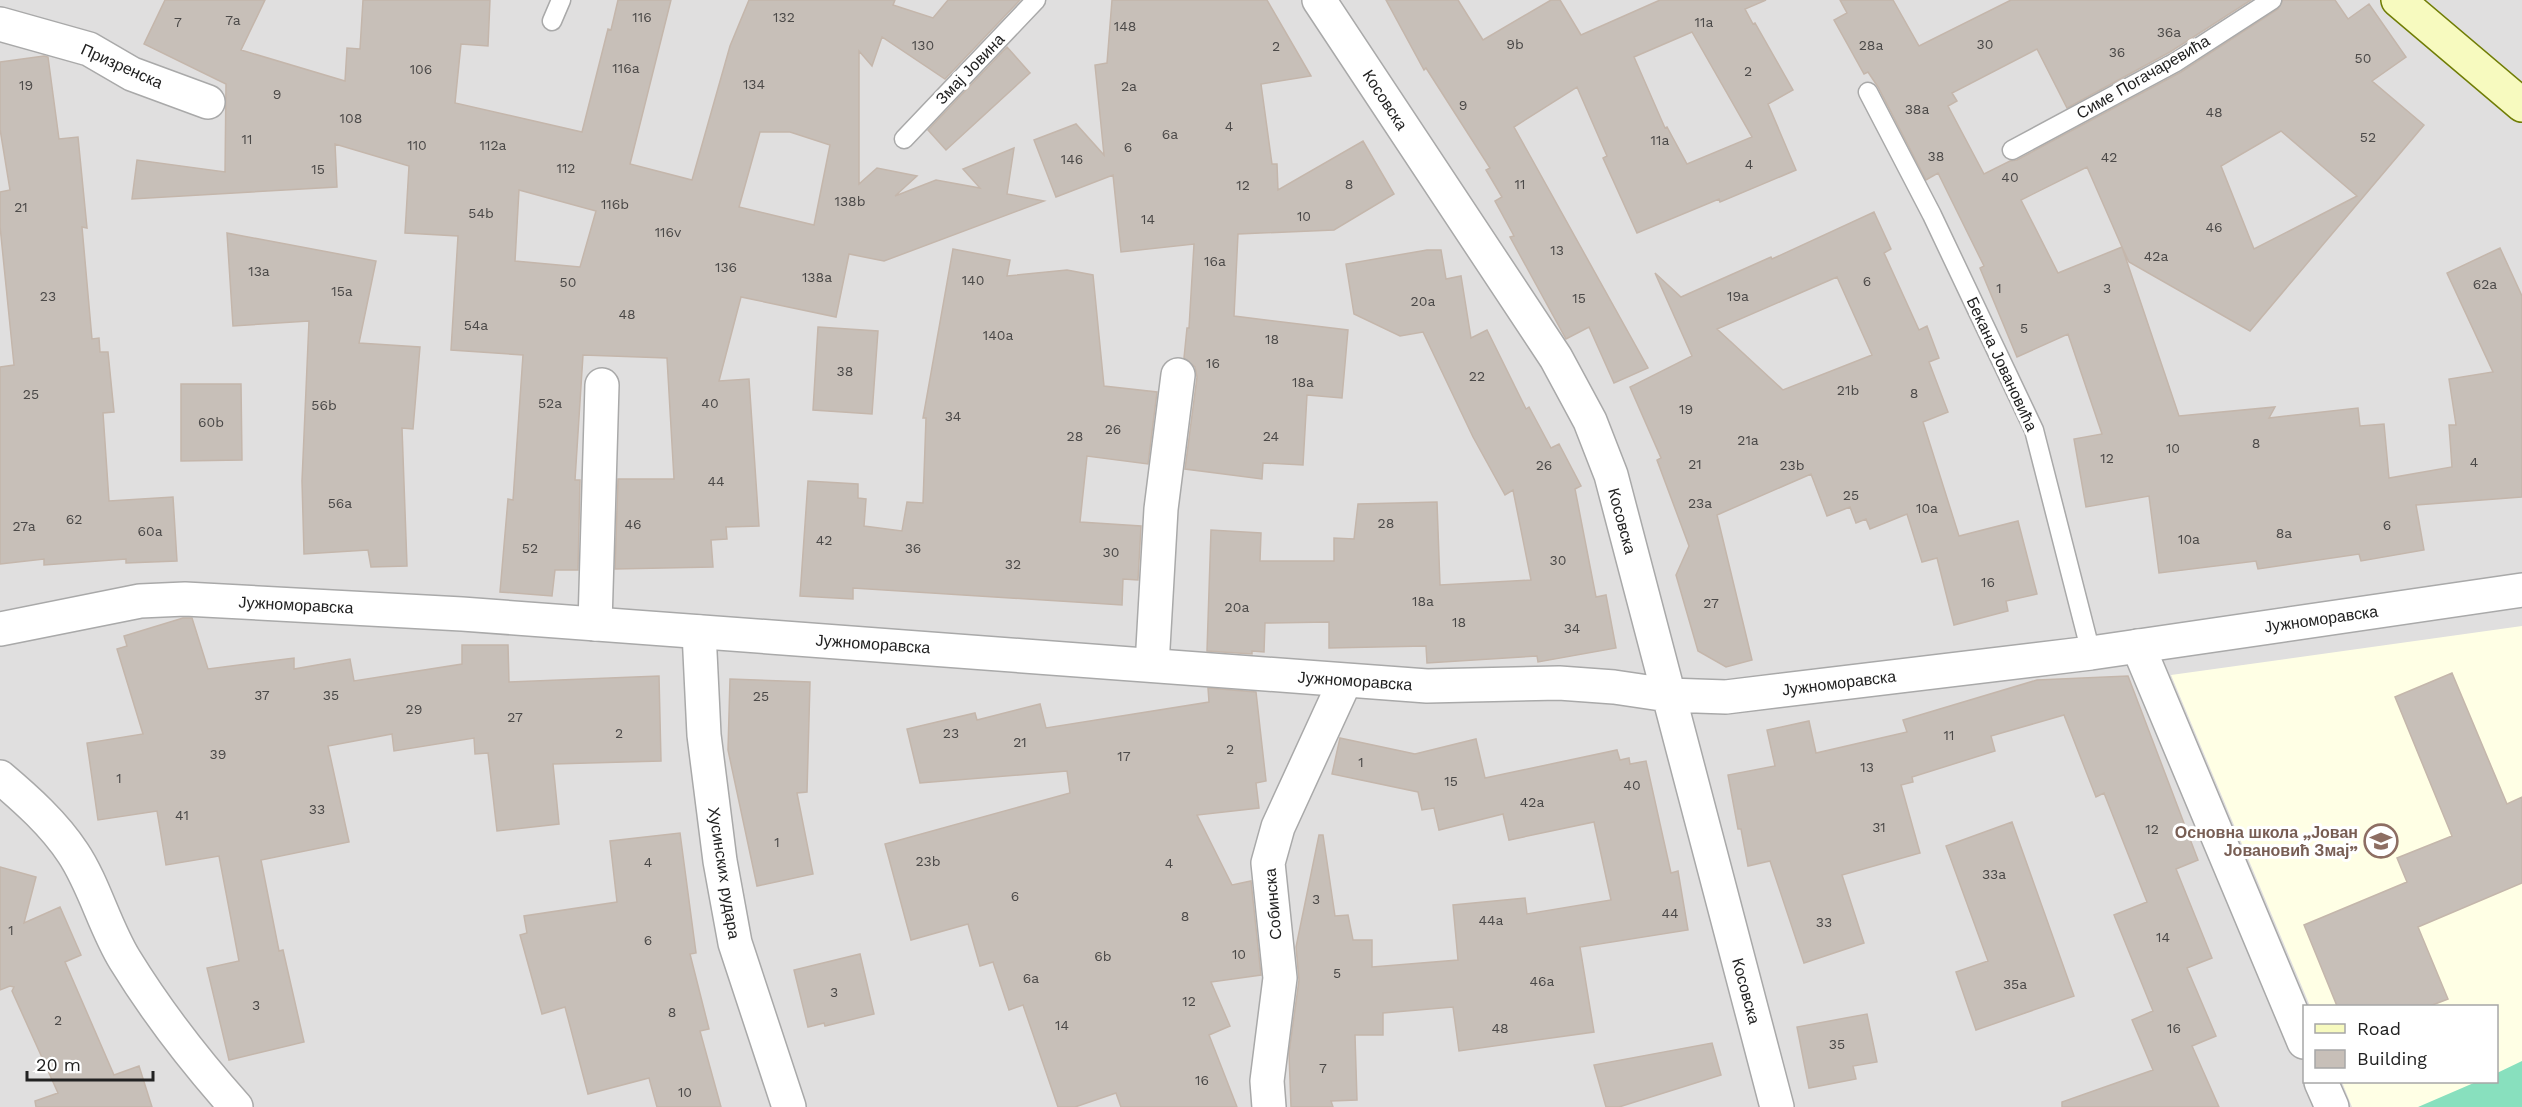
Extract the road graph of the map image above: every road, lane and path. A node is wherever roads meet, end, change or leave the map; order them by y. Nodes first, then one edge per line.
1 (561, 0) edge
2 (1036, 0) edge
3 (1319, 0) edge
4 (2272, 0) edge
5 (2398, 0) edge
6 (552, 21) dead end
7 (0, 24) edge
8 (1868, 92) dead end
9 (208, 102) dead end
10 (2522, 105) edge
11 (904, 139) dead end
12 (2012, 150) dead end
13 (1178, 375) dead end
14 (602, 385) dead end
15 (2522, 590) edge
16 (595, 624) junction
17 (0, 629) edge
18 (699, 632) junction
19 (2138, 646) junction
20 (2091, 653) junction
21 (1152, 665) junction
22 (1345, 681) junction
23 (1668, 695) junction
24 (0, 777) edge
25 (2303, 1040) edge
26 (2321, 1083) edge
27 (236, 1107) edge
28 (789, 1107) edge
29 (1269, 1107) edge
30 (1777, 1107) edge
31 (2332, 1107) edge

1 - 6 lane
2 - 11 lane, Змај Јовина
3 - 23 street, Косовска
4 - 12 lane, Симе Погачаревића
5 - 10 main road
7 - 9 street, Призренска
8 - 20 lane, Бекана Јовановића
13 - 21 street
14 - 16 street
15 - 19 street, Јужноморавска
16 - 17 street, Јужноморавска
16 - 18 street, Јужноморавска
18 - 21 street, Јужноморавска
18 - 28 street, Хусинских рудара
19 - 20 street, Јужноморавска
19 - 25 street
20 - 23 street, Јужноморавска
21 - 22 street, Јужноморавска
22 - 23 street, Јужноморавска
22 - 29 street, Собинска
23 - 30 street, Косовска
24 - 27 street
26 - 31 street

